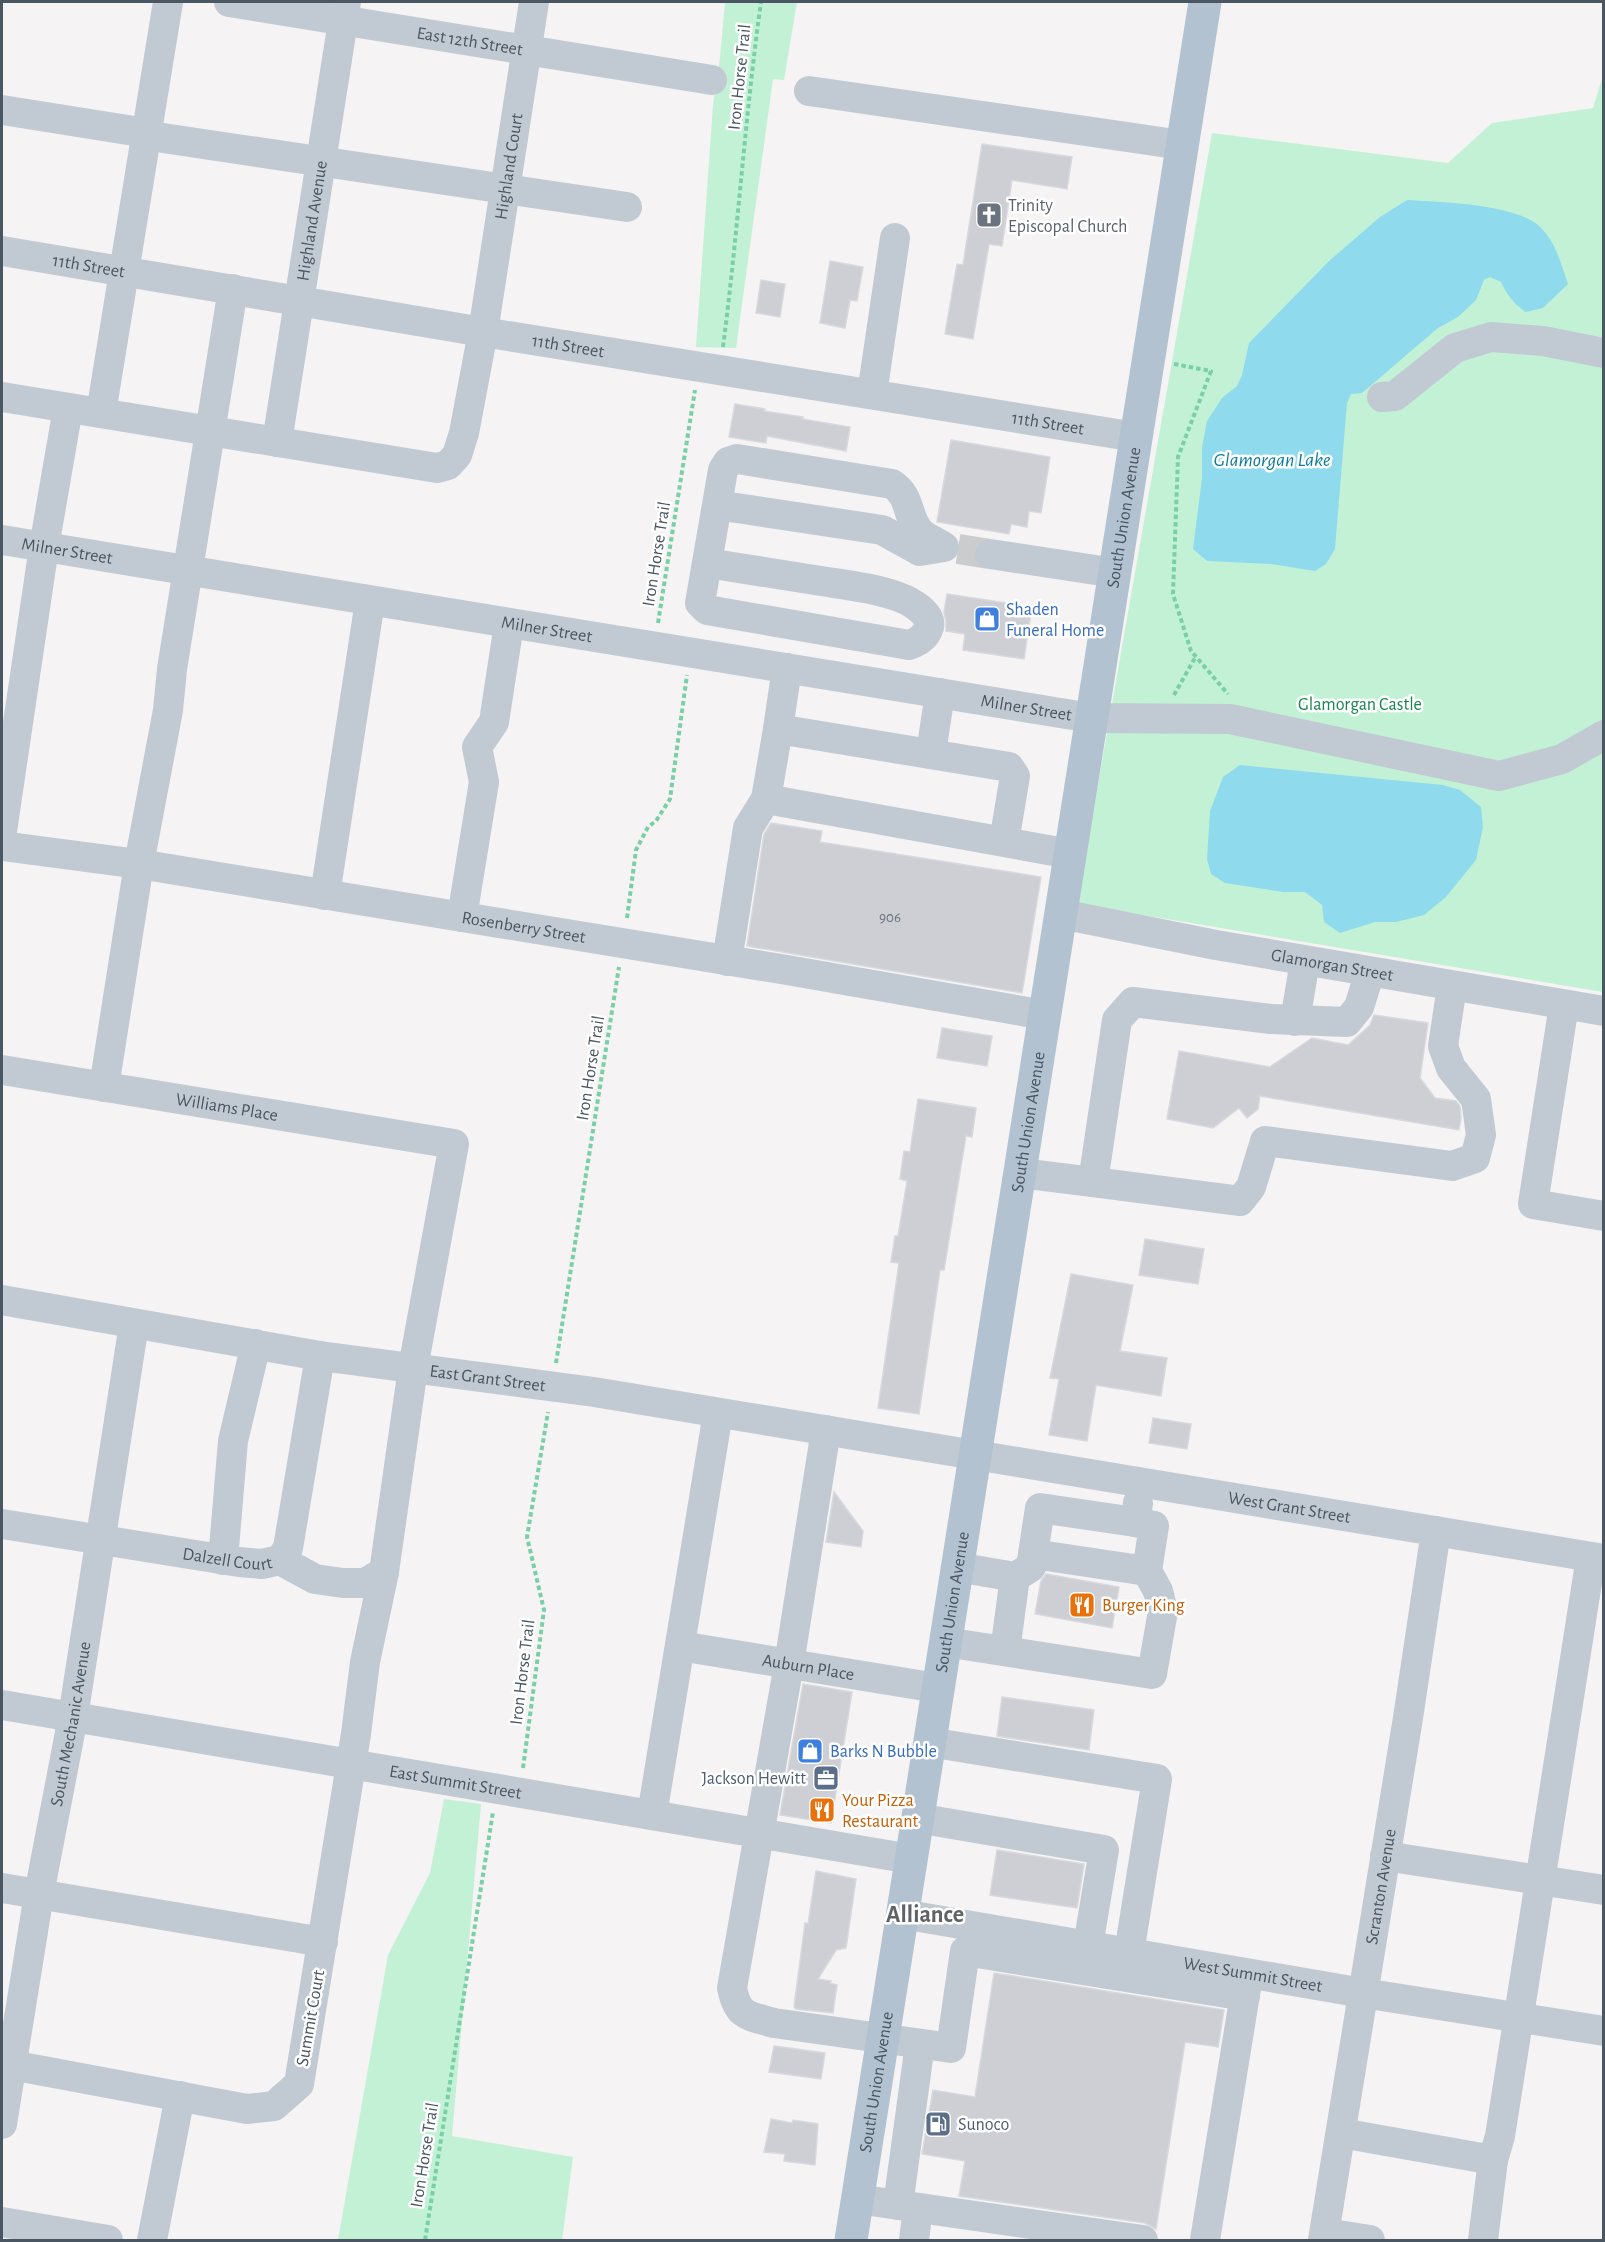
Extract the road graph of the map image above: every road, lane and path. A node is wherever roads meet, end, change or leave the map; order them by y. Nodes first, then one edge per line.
1 (168, 2) edge
2 (229, 2) edge
3 (534, 2) edge
4 (761, 2) edge
5 (1205, 2) edge
6 (344, 11) edge
7 (526, 50) junction
8 (712, 81) dead end
9 (809, 91) dead end
10 (2, 110) edge
11 (147, 134) junction
12 (1182, 145) junction
13 (321, 160) junction
14 (506, 190) junction
15 (627, 207) dead end
16 (895, 238) dead end
17 (2, 251) edge
18 (124, 272) junction
19 (233, 289) junction
20 (298, 301) junction
21 (483, 332) junction
22 (1604, 353) edge
23 (1149, 359) junction
24 (709, 368) junction
25 (872, 394) junction
26 (2, 397) edge
27 (1382, 397) dead end
28 (68, 408) junction
29 (101, 413) junction
30 (211, 431) junction
31 (1136, 437) junction
32 (277, 442) junction
33 (717, 506) junction
34 (2, 540) edge
35 (44, 547) junction
36 (990, 554) tunnel mouth
37 (707, 563) junction
38 (189, 571) junction
39 (1115, 573) junction
40 (370, 601) junction
41 (509, 624) junction
42 (672, 650) junction
43 (1196, 656) junction
44 (787, 668) junction
45 (940, 693) junction
46 (11, 704) edge
47 (1091, 718) junction
48 (1160, 719) junction
49 (1254, 724) junction
50 (778, 729) junction
51 (1604, 735) edge
52 (931, 753) junction
53 (766, 799) junction
54 (2, 831) edge
55 (1004, 842) junction
56 (2, 846) edge
57 (1070, 854) junction
58 (139, 864) junction
59 (325, 895) junction
60 (1061, 914) junction
61 (462, 917) junction
62 (623, 944) junction
63 (727, 961) junction
64 (1305, 961) junction
65 (1370, 972) junction
66 (1452, 986) junction
67 (1564, 1005) junction
68 (1604, 1011) edge
69 (1045, 1015) junction
70 (1295, 1020) junction
71 (2, 1070) edge
72 (104, 1087) junction
73 (454, 1144) joint
74 (1020, 1173) junction
75 (1093, 1182) junction
76 (1604, 1216) edge
77 (2, 1300) edge
78 (134, 1324) junction
79 (256, 1344) junction
80 (320, 1356) junction
81 (413, 1368) junction
82 (552, 1387) junction
83 (718, 1413) junction
84 (826, 1430) junction
85 (975, 1454) junction
86 (1142, 1482) junction
87 (1135, 1522) junction
88 (2, 1524) edge
89 (1436, 1531) junction
90 (99, 1540) junction
91 (1033, 1554) junction
92 (1597, 1558) edge
93 (223, 1560) junction
94 (280, 1560) junction
95 (957, 1567) junction
96 (1147, 1570) junction
97 (384, 1572) junction
98 (1016, 1577) junction
99 (945, 1642) junction
100 (680, 1646) junction
101 (1005, 1652) junction
102 (789, 1664) junction
103 (938, 1688) junction
104 (2, 1706) edge
105 (72, 1717) junction
106 (929, 1742) junction
107 (350, 1763) junction
108 (508, 1791) junction
109 (652, 1815) junction
110 (917, 1818) junction
111 (758, 1834) junction
112 (1385, 1856) junction
113 (911, 1859) junction
114 (1540, 1880) junction
115 (2, 1888) edge
116 (1604, 1890) edge
117 (39, 1894) junction
118 (902, 1914) junction
119 (323, 1942) junction
120 (993, 1942) junction
121 (1088, 1946) junction
122 (1129, 1953) junction
123 (1247, 1985) junction
124 (1363, 1993) junction
125 (1517, 2018) junction
126 (1604, 2031) edge
127 (882, 2039) junction
128 (920, 2044) junction
129 (11, 2065) junction
130 (180, 2096) junction
131 (2, 2124) edge
132 (1341, 2133) junction
133 (1493, 2160) junction
134 (857, 2199) junction
135 (908, 2207) junction
136 (2, 2222) edge
137 (975, 2229) edge
138 (1041, 2233) edge
139 (1324, 2237) edge
140 (108, 2241) edge
141 (152, 2241) edge
142 (425, 2241) edge
143 (850, 2241) edge
144 (914, 2241) edge
145 (1143, 2241) edge
146 (1205, 2241) edge
147 (1370, 2241) edge
148 (1483, 2241) edge

1 - 11 street
2 - 6 street, East 12th Street
3 - 7 street, Highland Court
4 - 24 path, Iron Horse Trail
5 - 12 main road, South Union Avenue
6 - 7 street, East 12th Street
6 - 13 street, Highland Avenue
7 - 8 street, East 12th Street
7 - 14 street, Highland Court
9 - 12 street
10 - 11 street
11 - 13 street
11 - 18 street
12 - 23 main road, South Union Avenue
13 - 14 street
13 - 20 street, Highland Avenue
14 - 15 street
14 - 21 street, Highland Court
16 - 25 street
17 - 18 street, 11th Street
18 - 19 street, 11th Street
18 - 29 street
19 - 20 street, 11th Street
19 - 30 street
20 - 21 street, 11th Street
20 - 32 street, Highland Avenue
21 - 24 street, 11th Street
21 - 32 street, Highland Court
22 - 27 street
23 - 31 main road, South Union Avenue
23 - 43 path
24 - 25 street, 11th Street
24 - 42 path, Iron Horse Trail
25 - 31 street, 11th Street
26 - 28 street
28 - 29 street
28 - 35 street
29 - 30 street
30 - 32 street
30 - 38 street
31 - 39 main road, South Union Avenue
33 - 33 street
33 - 37 street
34 - 35 street, Milner Street
35 - 38 street, Milner Street
35 - 46 street
36 - 39 street
37 - 37 street
38 - 40 street, Milner Street
38 - 58 street
39 - 47 main road, South Union Avenue
40 - 41 street, Milner Street
40 - 59 street
41 - 42 street, Milner Street
41 - 61 street
42 - 44 street, Milner Street
42 - 62 path, Iron Horse Trail
43 - 48 path
43 - 49 path
44 - 45 street, Milner Street
44 - 50 street
45 - 47 street, Milner Street
45 - 52 street
46 - 54 street
47 - 48 street, Milner Street
47 - 57 main road, South Union Avenue
48 - 49 street, Milner Street
49 - 51 street, Milner Street
50 - 52 street
50 - 53 street
52 - 55 street
53 - 55 street
53 - 63 street
55 - 57 street
56 - 58 street, Rosenberry Street
57 - 60 main road, South Union Avenue
58 - 59 street, Rosenberry Street
58 - 72 street
59 - 61 street, Rosenberry Street
60 - 64 street, Glamorgan Street
60 - 69 main road, South Union Avenue
61 - 62 street, Rosenberry Street
62 - 63 street, Rosenberry Street
62 - 82 path, Iron Horse Trail
63 - 69 street, Rosenberry Street
64 - 65 street, Glamorgan Street
64 - 70 street
65 - 66 street, Glamorgan Street
65 - 70 street
66 - 67 street, Glamorgan Street
66 - 75 street
67 - 68 street, Glamorgan Street
67 - 76 street
69 - 74 main road, South Union Avenue
70 - 75 street
71 - 72 street, Williams Place
72 - 73 street, Williams Place
73 - 81 street, Summit Court
74 - 75 street
74 - 85 main road, South Union Avenue
77 - 78 street, East Grant Street
78 - 79 street, East Grant Street
78 - 90 street, South Mechanic Avenue
79 - 80 street, East Grant Street
79 - 93 street
80 - 81 street, East Grant Street
80 - 94 street, Dalzell Court
81 - 82 street, East Grant Street
81 - 97 street, Summit Court
82 - 83 street, East Grant Street
82 - 108 path, Iron Horse Trail
83 - 84 street, East Grant Street
83 - 100 street
84 - 85 street, East Grant Street
84 - 102 street
85 - 86 street, West Grant Street
85 - 95 main road, South Union Avenue
86 - 87 street
86 - 89 street, West Grant Street
87 - 91 street
87 - 96 street
88 - 90 street, Dalzell Court
89 - 92 street, West Grant Street
89 - 112 street, Scranton Avenue
90 - 93 street, Dalzell Court
90 - 105 street, South Mechanic Avenue
91 - 96 street
91 - 98 street
92 - 114 street
93 - 94 street, Dalzell Court
94 - 97 street
95 - 98 street
95 - 99 main road, South Union Avenue
96 - 101 street
97 - 107 street, Summit Court
98 - 101 street
99 - 101 street
99 - 103 main road, South Union Avenue
100 - 102 street, Auburn Place
100 - 109 street
102 - 103 street, Auburn Place
102 - 111 street
103 - 106 main road, South Union Avenue
104 - 105 street, East Summit Street
105 - 107 street, East Summit Street
105 - 117 street, South Mechanic Avenue
106 - 110 main road, South Union Avenue
106 - 122 street
107 - 108 street, East Summit Street
107 - 119 street, Summit Court
108 - 109 street, East Summit Street
108 - 142 path, Iron Horse Trail
109 - 111 street, East Summit Street
110 - 113 main road, South Union Avenue
110 - 121 street
111 - 113 street, East Summit Street
111 - 127 street
112 - 114 street
112 - 124 street, Scranton Avenue
113 - 118 main road, South Union Avenue
114 - 116 street
114 - 125 street
115 - 117 street
117 - 119 street
117 - 129 street, South Mechanic Avenue
118 - 120 street, West Summit Street
118 - 127 main road, South Union Avenue
119 - 130 street, Summit Court
120 - 121 street, West Summit Street
120 - 123 street
120 - 128 street
121 - 122 street, West Summit Street
122 - 123 street, West Summit Street
123 - 124 street, West Summit Street
123 - 146 street
124 - 125 street, West Summit Street
124 - 132 street, Scranton Avenue
125 - 126 street, West Summit Street
125 - 133 street
127 - 128 street
127 - 134 main road, South Union Avenue
128 - 135 street
129 - 130 street, Summit Court
129 - 131 street, South Mechanic Avenue
130 - 141 street
132 - 133 street
132 - 139 street, Scranton Avenue
133 - 148 street
134 - 135 street
134 - 143 main road, South Union Avenue
135 - 137 street
135 - 144 street
136 - 140 street
137 - 138 street
138 - 145 street
139 - 147 street

